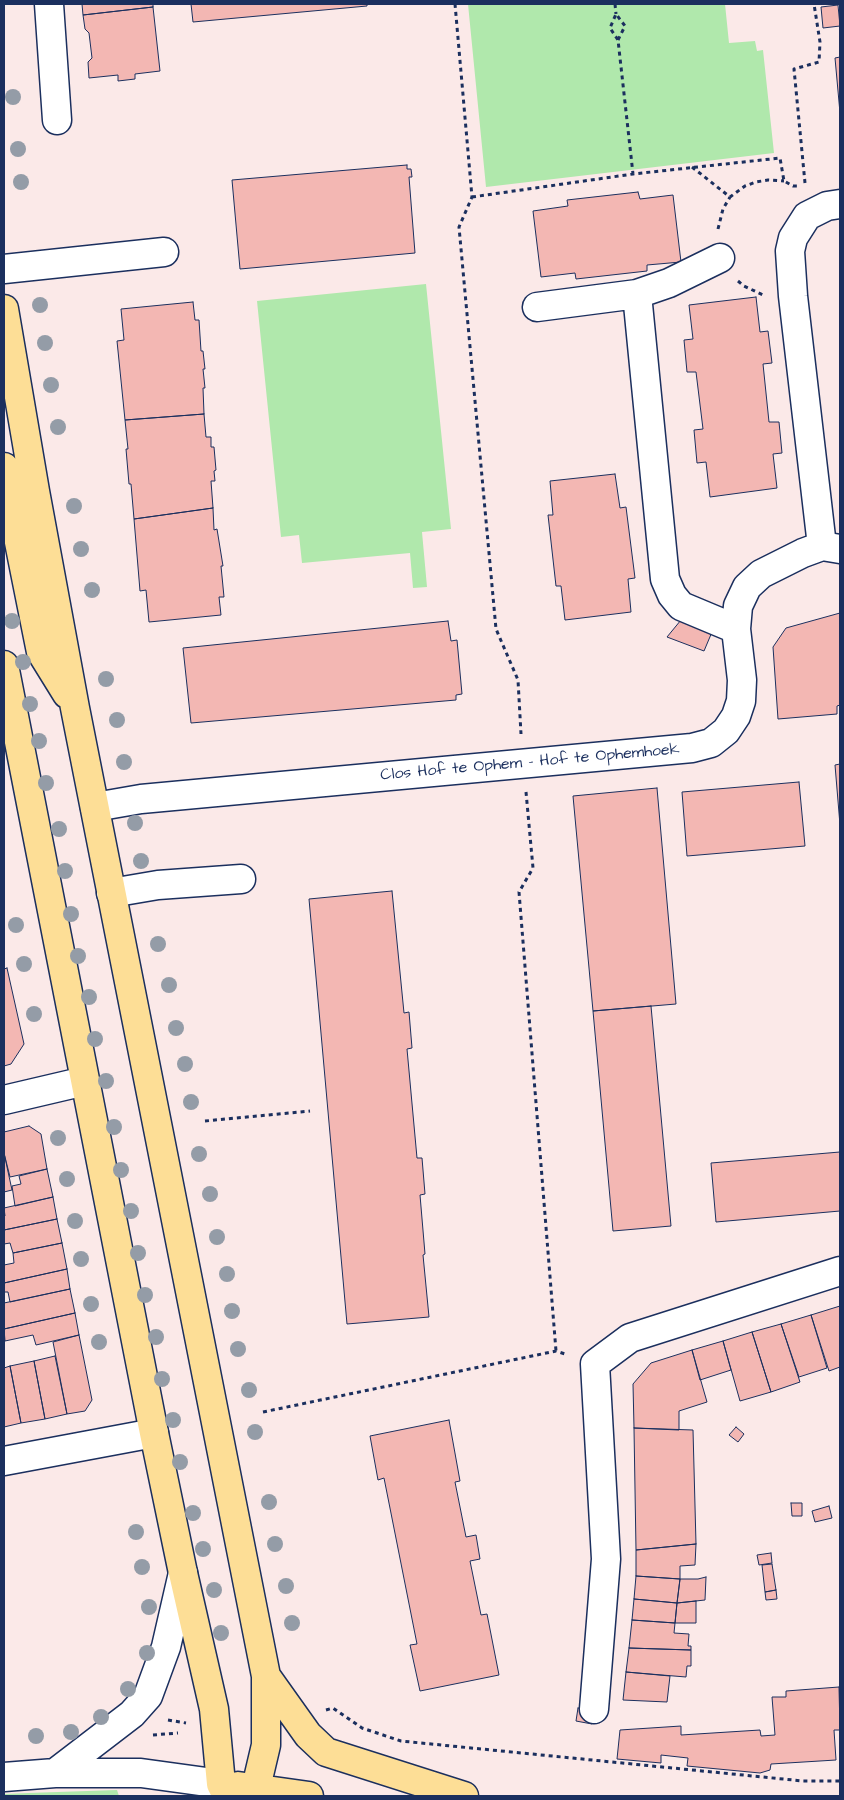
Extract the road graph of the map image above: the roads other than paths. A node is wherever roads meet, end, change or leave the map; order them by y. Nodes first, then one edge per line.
1 (49, 4) edge
2 (57, 120) dead end
3 (840, 204) edge
4 (164, 252) dead end
5 (720, 258) dead end
6 (4, 269) edge
7 (637, 294) junction
8 (537, 307) dead end
9 (4, 309) edge
10 (4, 467) edge
11 (831, 547) edge
12 (736, 629) junction
13 (4, 665) edge
14 (7, 697) edge
15 (75, 708) junction
16 (94, 807) junction
17 (241, 879) dead end
18 (111, 893) junction
19 (85, 1081) junction
20 (4, 1100) edge
21 (840, 1271) edge
22 (154, 1433) junction
23 (4, 1461) edge
24 (183, 1573) junction
25 (266, 1676) junction
26 (594, 1710) dead end
27 (55, 1773) junction
28 (4, 1777) edge
29 (224, 1790) edge
30 (255, 1792) edge
31 (309, 1796) edge
32 (459, 1796) edge
33 (464, 1796) edge
34 (473, 1796) edge

1 - 2 street
3 - 11 street, Clos Hof te Ophem - Hof te Ophemhoek
4 - 6 street
5 - 7 street
7 - 8 street
7 - 12 street
9 - 15 main road
10 - 15 main road
11 - 12 street, Clos Hof te Ophem - Hof te Ophemhoek
12 - 16 street, Clos Hof te Ophem - Hof te Ophemhoek
13 - 14 main road
14 - 19 main road
15 - 16 main road
16 - 18 main road
17 - 18 street
18 - 25 main road
19 - 20 street
19 - 22 main road
21 - 26 street
22 - 23 street
22 - 24 main road
24 - 27 street
24 - 29 main road
25 - 30 main road
25 - 33 main road
27 - 28 street
27 - 29 street
29 - 30 main road
30 - 31 main road
32 - 33 main road
33 - 34 main road

